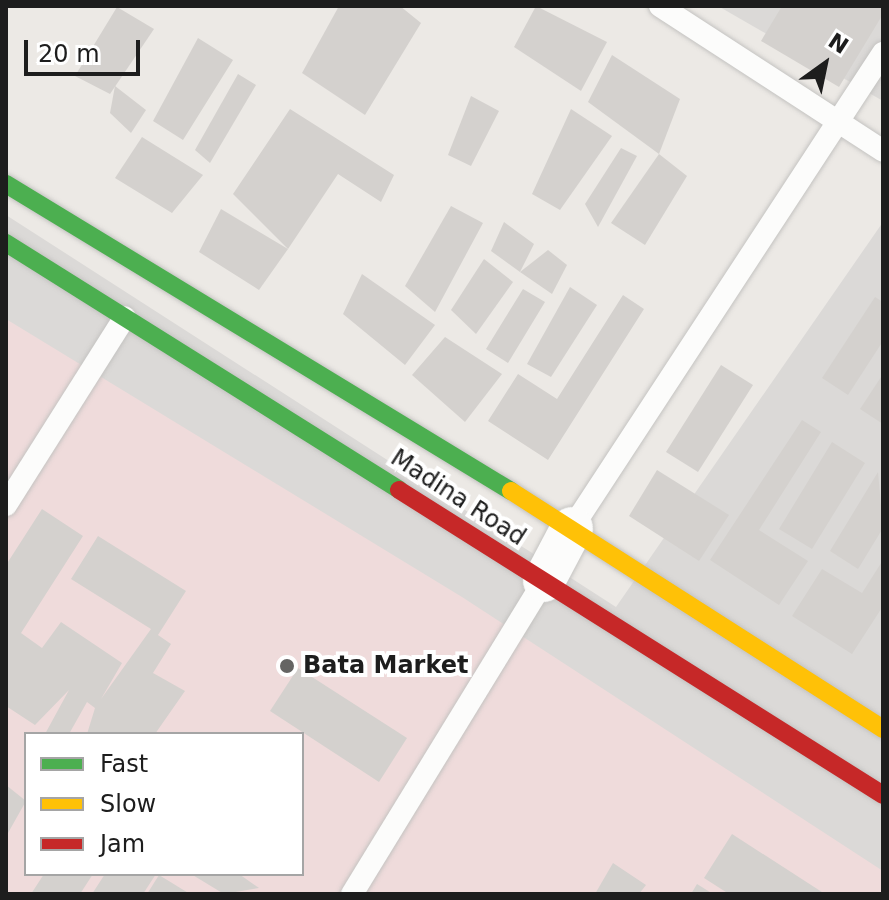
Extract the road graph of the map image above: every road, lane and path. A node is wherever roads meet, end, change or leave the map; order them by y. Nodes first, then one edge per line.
1 (660, 6) edge
2 (883, 53) edge
3 (840, 122) junction
4 (883, 151) edge
5 (6, 184) edge
6 (6, 243) edge
7 (125, 317) junction
8 (6, 505) edge
9 (572, 528) junction
10 (544, 581) junction
11 (883, 729) edge
12 (883, 795) edge
13 (352, 894) edge

1 - 3 lane
2 - 3 lane
3 - 4 lane
3 - 9 lane
5 - 9 main road, Madina Road
6 - 7 main road, Madina Road
7 - 8 lane
7 - 10 main road, Madina Road
9 - 10 street
9 - 11 main road, Madina Road
10 - 12 main road, Madina Road
10 - 13 lane

